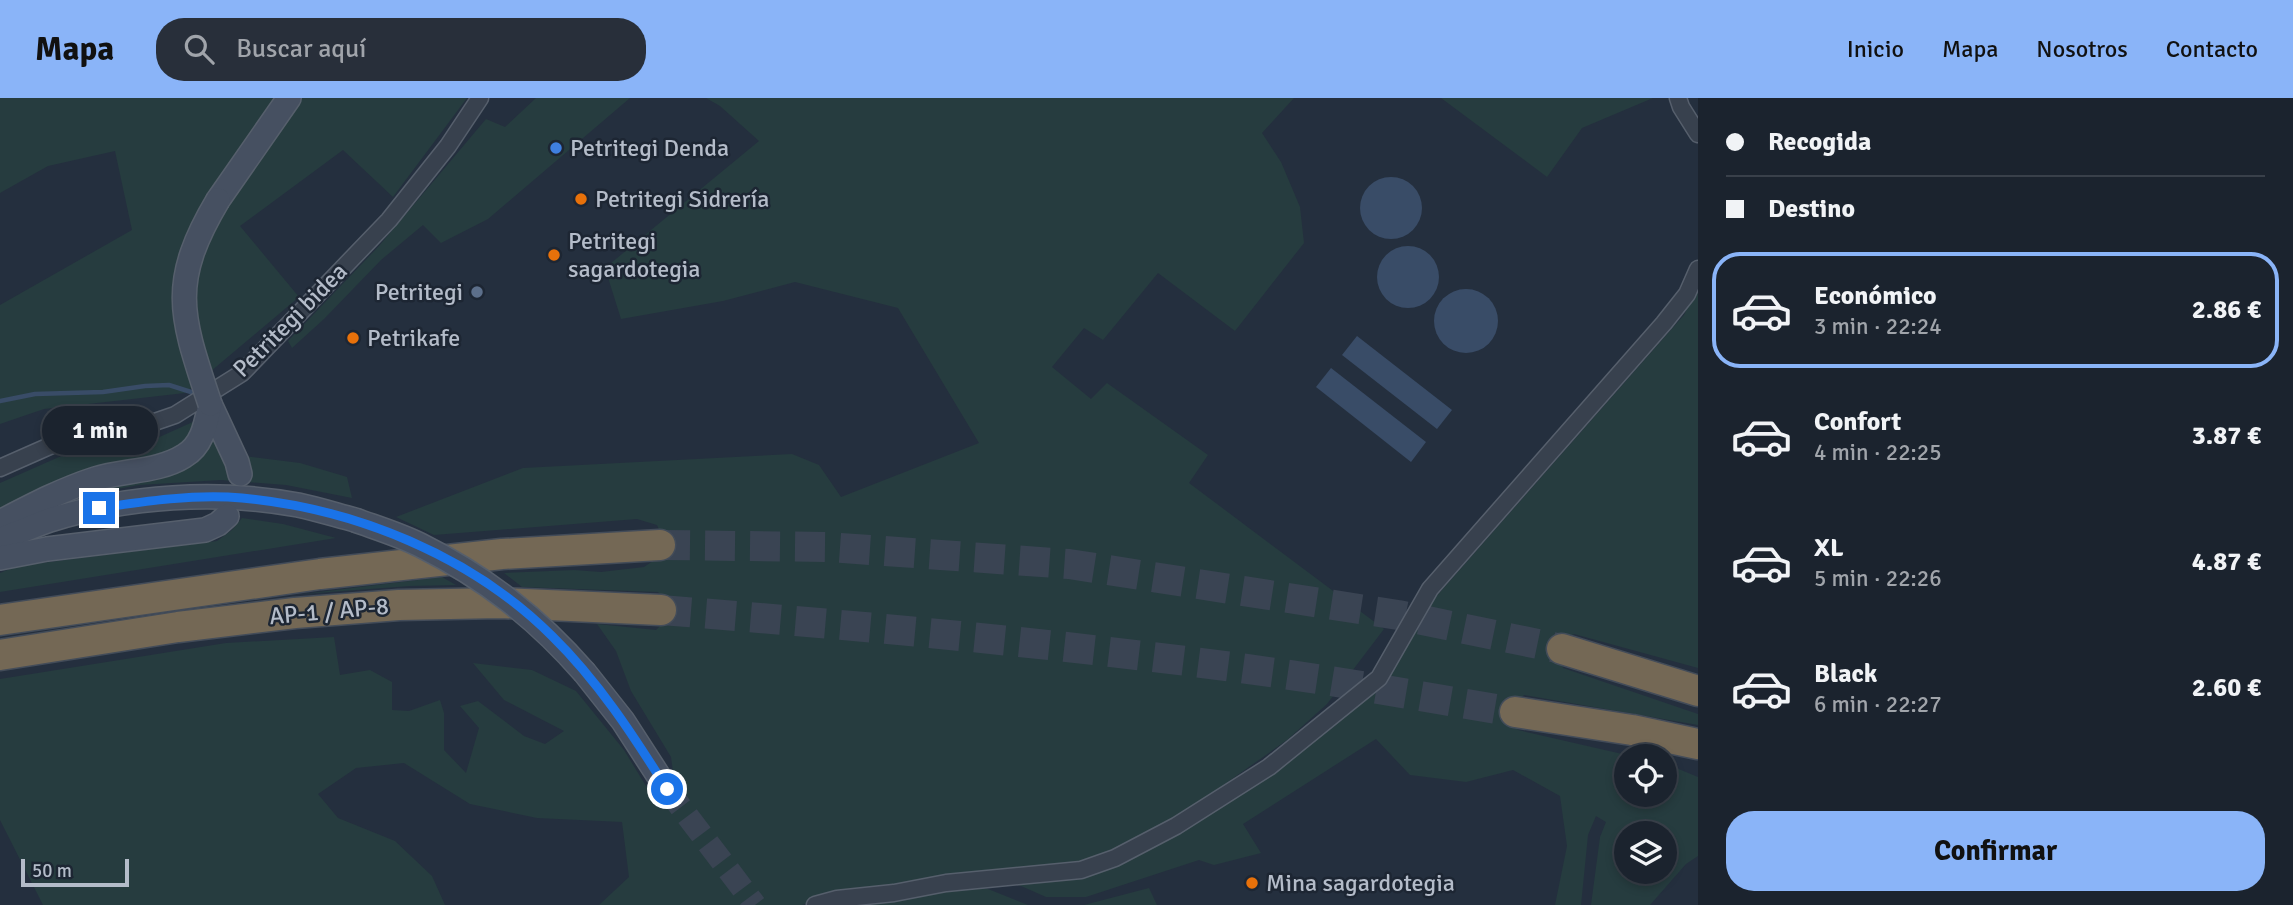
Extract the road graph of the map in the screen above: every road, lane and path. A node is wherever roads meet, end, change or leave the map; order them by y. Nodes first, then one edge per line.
1 (289, 98) edge
2 (480, 98) edge
3 (1678, 98) edge
4 (1697, 130) edge
5 (1698, 269) edge
6 (210, 404) junction
7 (0, 468) edge
8 (240, 474) dead end
9 (227, 516) dead end
10 (0, 522) edge
11 (0, 540) edge
12 (660, 545) tunnel mouth
13 (0, 558) edge
14 (662, 610) tunnel mouth
15 (0, 620) edge
16 (1562, 649) tunnel mouth
17 (0, 655) edge
18 (1698, 691) edge
19 (1515, 712) tunnel mouth
20 (1698, 744) edge
21 (667, 789) tunnel mouth
22 (815, 905) edge

1 - 6 main road, bridge
2 - 7 street, Petritegi bidea
3 - 4 street
5 - 22 street
6 - 8 main road
6 - 10 main road
9 - 13 main road
11 - 21 main road, bridge
12 - 15 highway, AP-1 / AP-8
14 - 17 highway, AP-1 / AP-8
16 - 18 highway
19 - 20 highway

